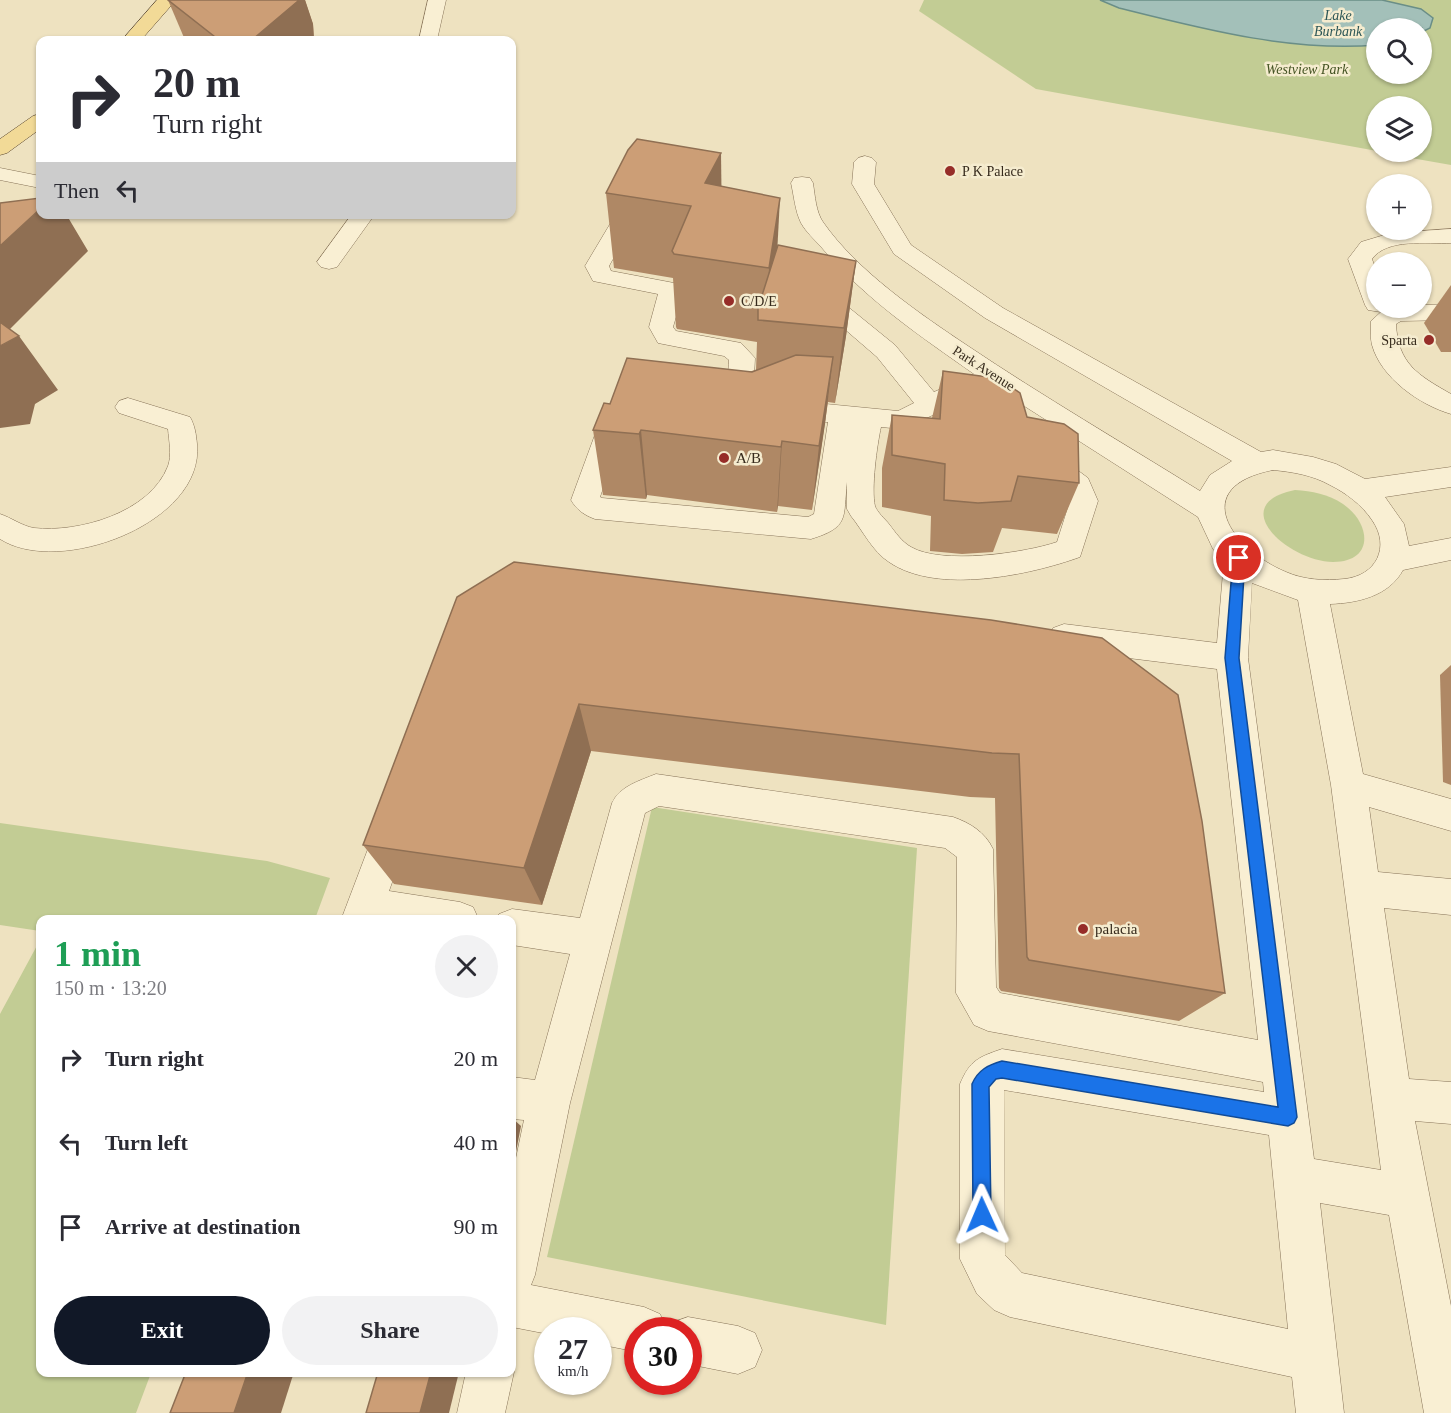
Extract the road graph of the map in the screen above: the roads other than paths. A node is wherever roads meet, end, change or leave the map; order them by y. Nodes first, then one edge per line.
1 (167, 0) edge
2 (436, 0) edge
3 (135, 36) edge
4 (429, 36) edge
5 (36, 123) edge
6 (0, 149) edge
7 (865, 162) dead end
8 (0, 174) edge
9 (36, 182) edge
10 (802, 183) dead end
11 (664, 209) edge
12 (360, 219) edge
13 (1451, 236) edge
14 (329, 262) dead end
15 (795, 274) edge
16 (1366, 275) edge
17 (1432, 312) edge
18 (1451, 312) edge
19 (1380, 318) edge
20 (995, 376) junction
21 (930, 405) junction
22 (1451, 405) edge
23 (128, 407) dead end
24 (789, 409) junction
25 (636, 414) edge
26 (856, 415) junction
27 (729, 426) edge
28 (1256, 462) junction
29 (1451, 477) edge
30 (1361, 490) junction
31 (1210, 511) junction
32 (0, 525) edge
33 (1451, 549) edge
34 (1239, 558) junction
35 (1394, 560) junction
36 (1312, 591) junction
37 (1030, 633) edge
38 (1232, 658) junction
39 (1348, 785) junction
40 (405, 794) edge
41 (1451, 814) edge
42 (1362, 888) junction
43 (1451, 897) edge
44 (362, 912) edge
45 (399, 915) edge
46 (516, 928) edge
47 (594, 939) junction
48 (1281, 1065) junction
49 (1391, 1098) junction
50 (530, 1100) edge
51 (1451, 1103) edge
52 (1288, 1117) junction
53 (1296, 1177) junction
54 (1408, 1197) junction
55 (516, 1236) edge
56 (516, 1305) edge
57 (624, 1326) edge
58 (702, 1343) edge
59 (738, 1350) dead end
60 (1314, 1358) junction
61 (489, 1377) edge
62 (482, 1413) edge
63 (1320, 1413) edge
64 (1448, 1413) edge

1 - 3 main road
2 - 4 street
5 - 6 main road
7 - 28 street
8 - 9 street
10 - 20 street, Park Avenue
11 - 24 street
12 - 14 street
13 - 16 street
15 - 21 street
17 - 18 street
19 - 22 street
20 - 21 street
20 - 31 street, Park Avenue
21 - 26 street
21 - 26 street
23 - 32 street
24 - 26 street
24 - 27 street
25 - 26 street
28 - 30 street
28 - 31 street
29 - 30 street
30 - 35 street
31 - 34 street
33 - 35 street
34 - 36 street
34 - 38 street
35 - 36 street
36 - 39 street
37 - 38 street
38 - 48 street
39 - 41 street
39 - 42 street
40 - 44 street
42 - 43 street
42 - 49 street
44 - 45 street
46 - 47 street
47 - 48 street
47 - 50 street
48 - 52 street
49 - 51 street
49 - 54 street
50 - 55 street
52 - 53 street
52 - 60 street
53 - 54 street
53 - 60 street
54 - 64 street
56 - 57 street
58 - 59 street
60 - 63 street
61 - 62 street

